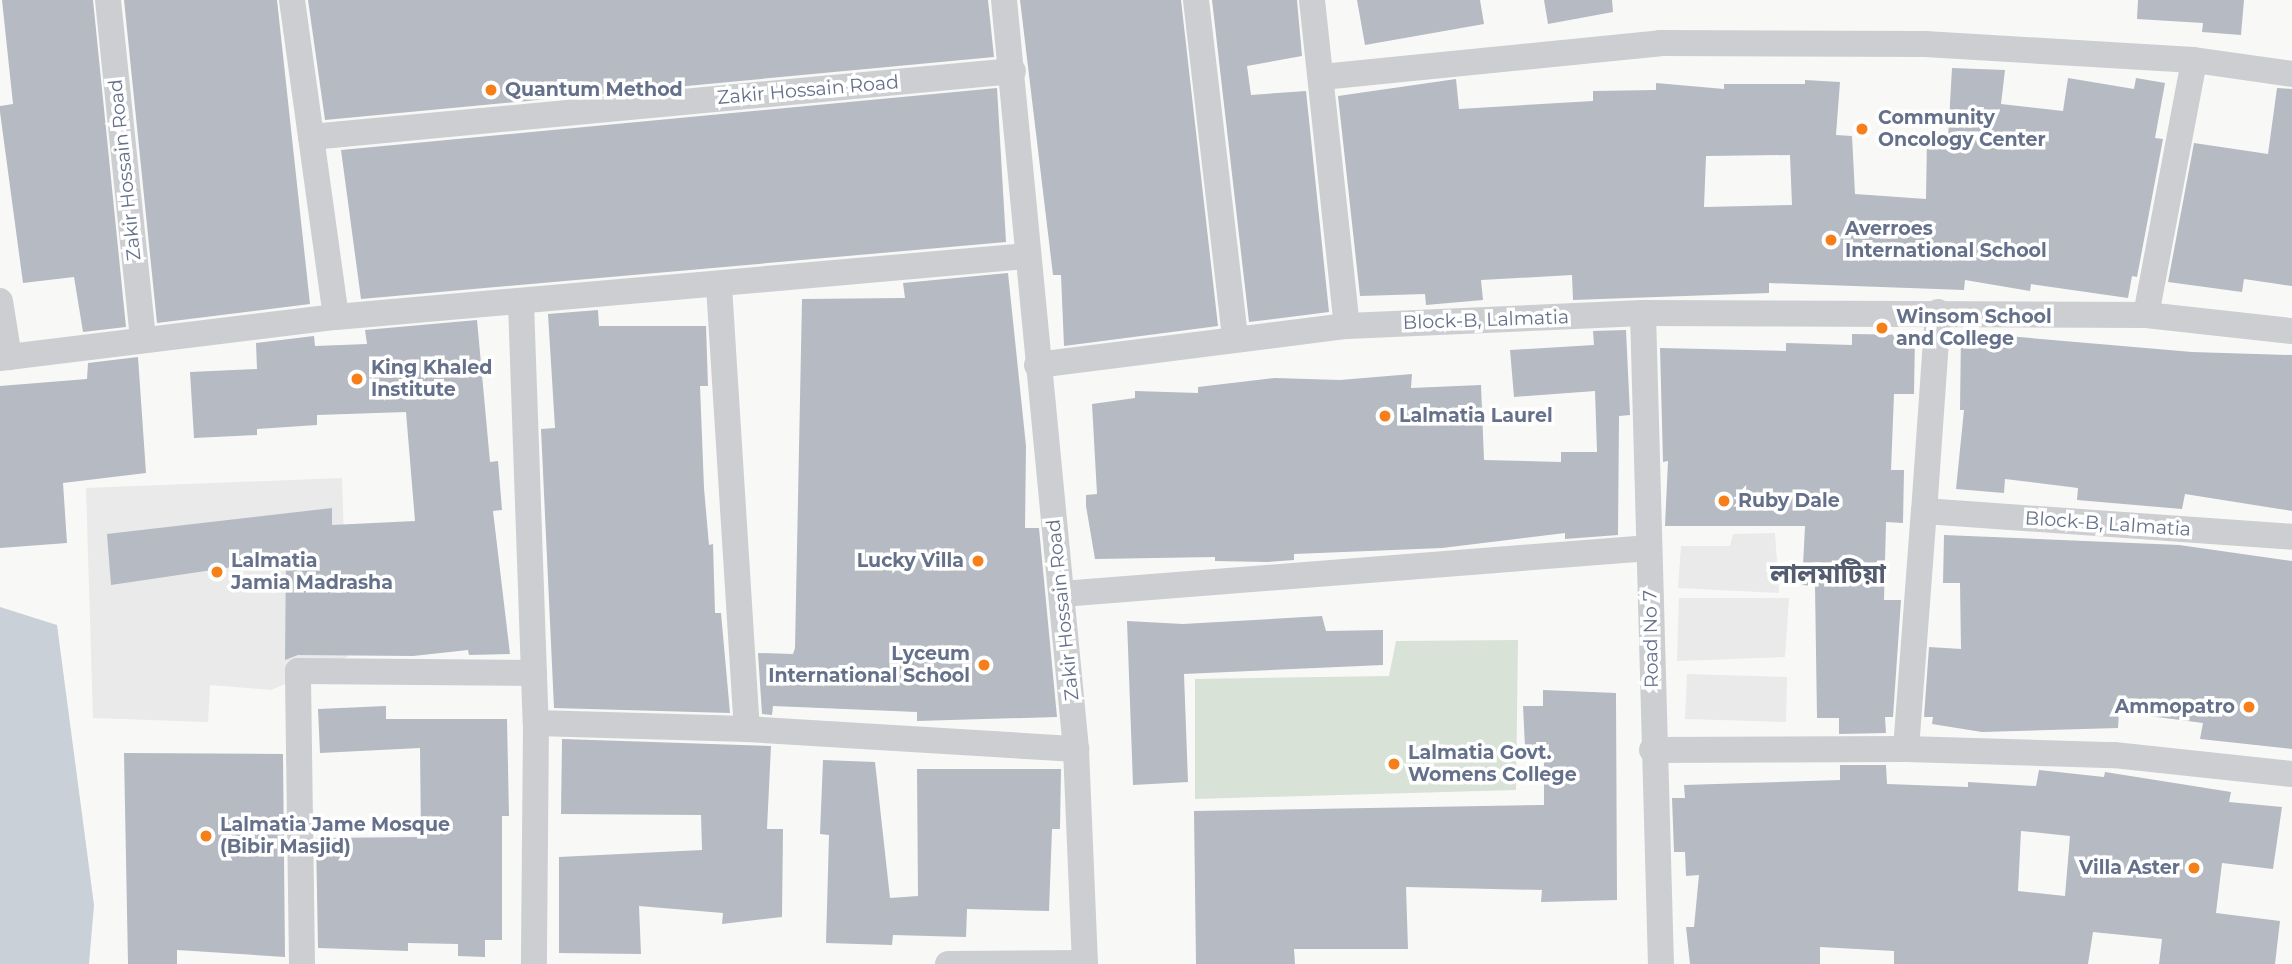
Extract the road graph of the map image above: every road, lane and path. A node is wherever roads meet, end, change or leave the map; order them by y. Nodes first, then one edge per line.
1 (108, 0) edge
2 (292, 0) edge
3 (1004, 0) edge
4 (1196, 0) edge
5 (1312, 0) edge
6 (2194, 60) junction
7 (1013, 71) junction
8 (2292, 74) edge
9 (1322, 77) junction
10 (311, 137) junction
11 (1026, 256) junction
12 (719, 286) junction
13 (0, 301) edge
14 (520, 303) junction
15 (1938, 312) junction
16 (1643, 313) junction
17 (2146, 315) junction
18 (336, 317) junction
19 (1348, 326) junction
20 (2292, 331) edge
21 (1235, 338) junction
22 (143, 340) junction
23 (4, 357) edge
24 (1037, 365) junction
25 (1924, 511) junction
26 (2292, 537) edge
27 (1649, 548) junction
28 (1062, 594) junction
29 (534, 673) junction
30 (536, 723) junction
31 (747, 729) junction
32 (1076, 749) junction
33 (1906, 749) junction
34 (1652, 750) junction
35 (2292, 774) edge
36 (1085, 963) edge
37 (302, 964) edge
38 (534, 964) edge
39 (948, 964) edge
40 (1661, 964) edge

1 - 22 street, Zakir Hossain Road
2 - 10 street
3 - 7 street, Zakir Hossain Road
4 - 21 street
5 - 9 street
6 - 8 street
6 - 9 street
6 - 17 street
7 - 10 street, Zakir Hossain Road
7 - 11 street, Zakir Hossain Road
9 - 19 street
10 - 18 street
11 - 12 street
11 - 24 street, Zakir Hossain Road
12 - 14 street
12 - 31 street
13 - 23 street
14 - 18 street
14 - 29 street
15 - 16 street, Block-B, Lalmatia
15 - 17 street, Block-B, Lalmatia
15 - 25 street
16 - 19 street, Block-B, Lalmatia
16 - 27 street, Road No 7
17 - 20 street, Block-B, Lalmatia
18 - 22 street
19 - 21 street, Block-B, Lalmatia
21 - 24 street, Block-B, Lalmatia
22 - 23 street
24 - 28 street, Zakir Hossain Road
25 - 26 street, Block-B, Lalmatia
25 - 33 street
27 - 28 street
27 - 34 street, Road No 7
28 - 32 street, Zakir Hossain Road
29 - 30 street
29 - 37 street
30 - 31 street
30 - 38 street
31 - 32 street
32 - 36 street, Zakir Hossain Road
33 - 34 street
33 - 35 street
34 - 40 street, Road No 7
36 - 39 street

